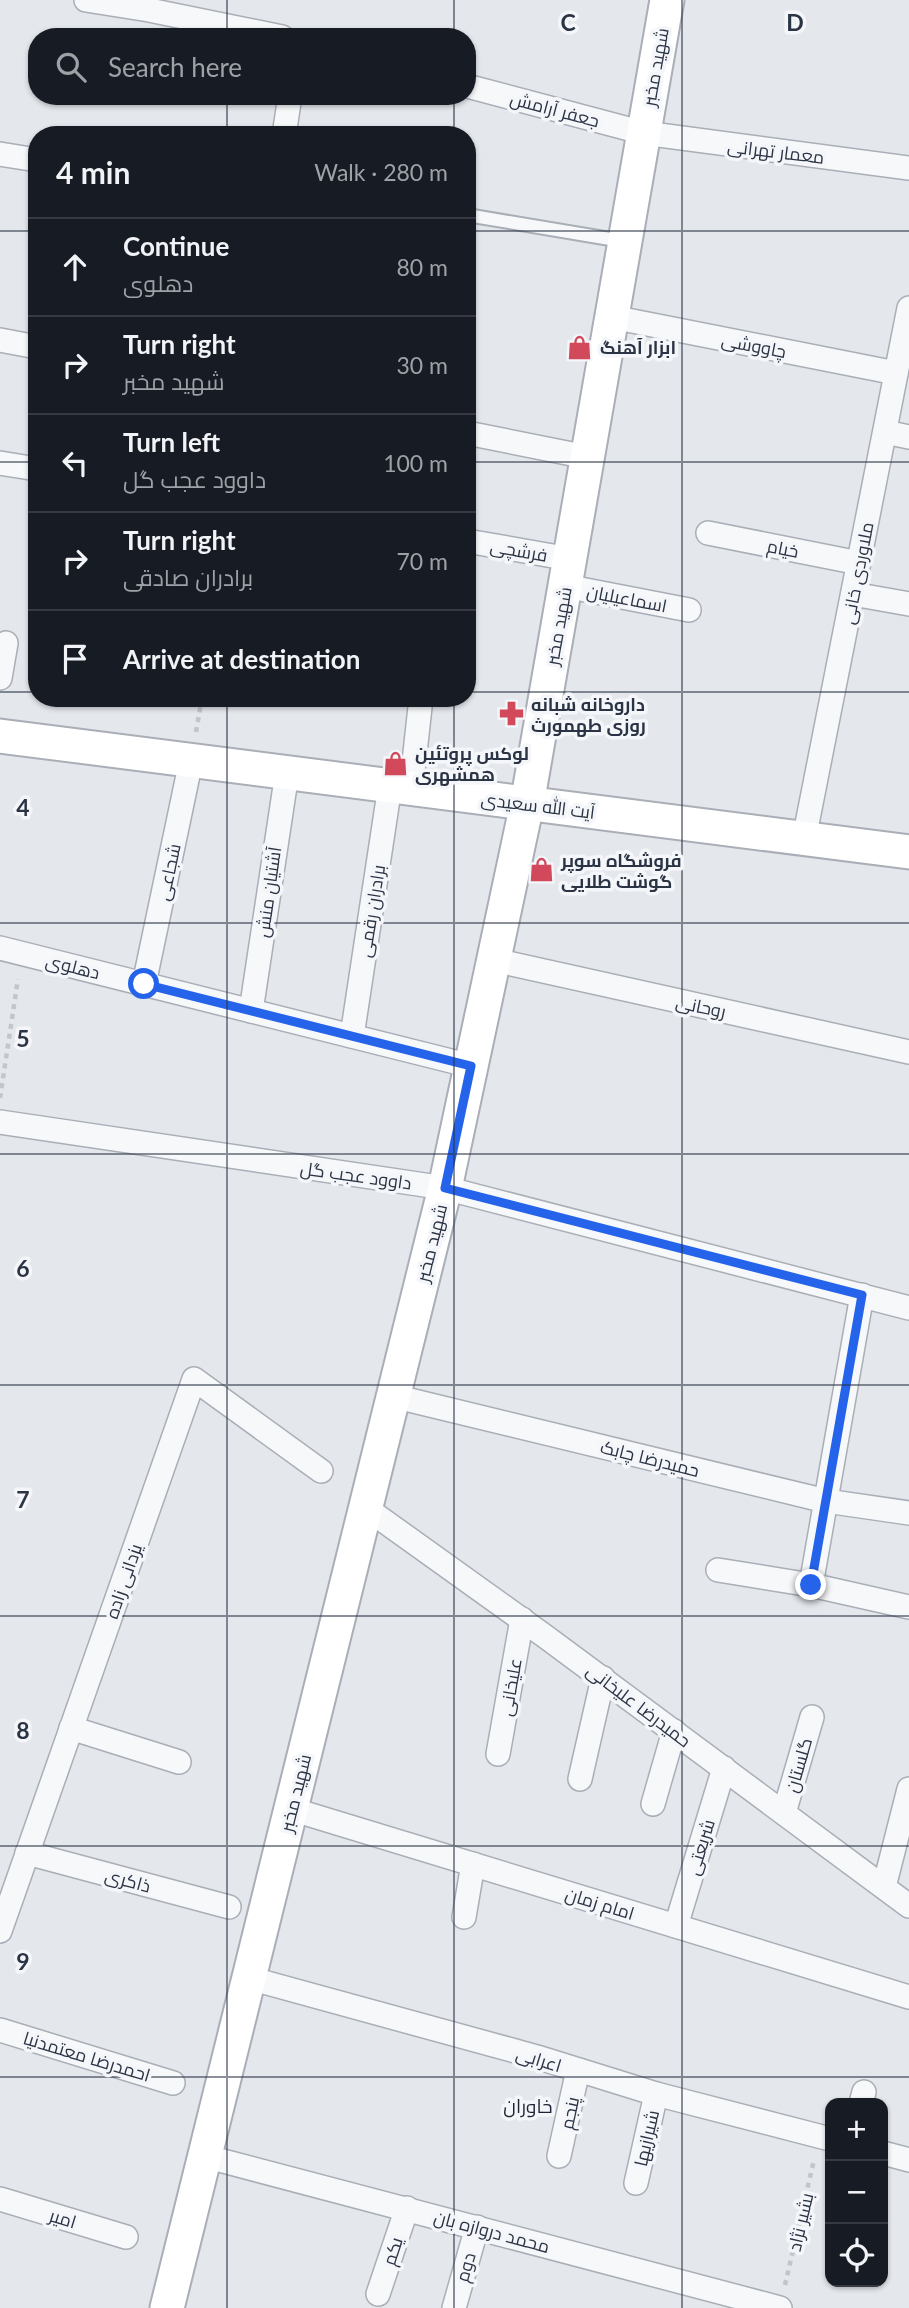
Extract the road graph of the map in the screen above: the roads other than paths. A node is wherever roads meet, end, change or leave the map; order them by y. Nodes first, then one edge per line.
1 (86, 0) edge
2 (667, 0) edge
3 (149, 5) edge
4 (245, 28) edge
5 (476, 88) edge
6 (289, 105) edge
7 (285, 126) edge
8 (644, 133) junction
9 (0, 154) edge
10 (28, 159) edge
11 (909, 168) edge
12 (476, 217) edge
13 (625, 242) junction
14 (909, 308) edge
15 (612, 317) junction
16 (0, 340) edge
17 (28, 345) edge
18 (896, 373) junction
19 (885, 432) junction
20 (476, 435) edge
21 (909, 437) edge
22 (587, 457) junction
23 (0, 463) edge
24 (28, 468) edge
25 (708, 533) dead end
26 (476, 544) edge
27 (859, 563) junction
28 (567, 573) junction
29 (853, 593) junction
30 (909, 604) edge
31 (689, 610) dead end
32 (6, 643) dead end
33 (0, 678) edge
34 (419, 707) edge
35 (0, 736) edge
36 (191, 761) junction
37 (287, 773) junction
38 (401, 787) junction
39 (527, 804) junction
40 (804, 839) junction
41 (909, 852) edge
42 (11, 951) edge
43 (494, 960) junction
44 (144, 984) junction
45 (251, 1011) junction
46 (352, 1036) junction
47 (909, 1052) edge
48 (471, 1066) junction
49 (0, 1122) edge
50 (445, 1188) junction
51 (862, 1295) junction
52 (909, 1308) edge
53 (393, 1396) junction
54 (321, 1471) dead end
55 (826, 1501) junction
56 (366, 1508) junction
57 (909, 1513) edge
58 (718, 1570) dead end
59 (811, 1585) junction
60 (909, 1608) edge
61 (522, 1619) junction
62 (603, 1678) junction
63 (812, 1717) dead end
64 (71, 1728) junction
65 (674, 1731) junction
66 (498, 1754) dead end
67 (179, 1762) dead end
68 (724, 1768) junction
69 (580, 1779) dead end
70 (909, 1788) edge
71 (653, 1804) dead end
72 (291, 1808) junction
73 (784, 1813) junction
74 (27, 1853) junction
75 (473, 1864) junction
76 (884, 1887) junction
77 (909, 1906) edge
78 (229, 1908) dead end
79 (464, 1917) dead end
80 (676, 1926) junction
81 (0, 1931) edge
82 (249, 1978) junction
83 (909, 1997) edge
84 (0, 2030) edge
85 (578, 2070) junction
86 (173, 2083) dead end
87 (656, 2094) junction
88 (823, 2137) edge
89 (888, 2155) edge
90 (204, 2156) junction
91 (559, 2156) dead end
92 (909, 2161) edge
93 (636, 2183) dead end
94 (0, 2199) edge
95 (407, 2208) junction
96 (477, 2227) junction
97 (126, 2237) dead end
98 (378, 2294) dead end
99 (167, 2308) edge
100 (454, 2308) edge
101 (780, 2308) edge

1 - 3 street
2 - 8 main road, شهید مخبر
3 - 4 street
5 - 8 street, جعفر آرامش
6 - 7 street
8 - 11 street, معمار تهرانی
8 - 13 main road, شهید مخبر
9 - 10 street
12 - 13 lane
13 - 15 main road, شهید مخبر
14 - 18 street, ملاوردی خانی
15 - 18 street, چاووشی
15 - 22 main road, شهید مخبر
16 - 17 street
18 - 19 street, ملاوردی خانی
19 - 21 street
19 - 27 street, ملاوردی خانی
20 - 22 street
22 - 28 main road, شهید مخبر
23 - 24 street
25 - 27 street, خیام
26 - 28 street, فرشچی
27 - 29 street, ملاوردی خانی
28 - 31 street, اسماعیلیان
28 - 39 main road, شهید مخبر
29 - 30 street
29 - 40 street, ملاوردی خانی
32 - 33 street
34 - 38 street, برادران رقمی
35 - 36 main road, آیت الله سعیدی
36 - 37 main road, آیت الله سعیدی
36 - 44 street, شجاعی
37 - 38 main road, آیت الله سعیدی
37 - 45 street, آشتیان منش
38 - 39 main road, آیت الله سعیدی
38 - 46 street, برادران رقمی
39 - 40 main road, آیت الله سعیدی
39 - 43 main road, شهید مخبر
40 - 41 main road, آیت الله سعیدی
42 - 44 street, دهلوی
43 - 47 street, روحانی
43 - 48 main road, شهید مخبر
44 - 45 street, دهلوی
45 - 46 street, دهلوی
46 - 48 street, دهلوی
48 - 50 main road, شهید مخبر
49 - 50 street, داوود عجب گل
50 - 51 street, داوود عجب گل
50 - 53 main road, شهید مخبر
51 - 52 street, داوود عجب گل
51 - 55 street
53 - 55 street, حمیدرضا چابک
53 - 56 main road, شهید مخبر
54 - 64 street, یزدانی زاده
55 - 57 street, حمیدرضا چابک
55 - 59 street
56 - 61 street, حمیدرضا علیخانی
56 - 72 main road, شهید مخبر
58 - 59 street
59 - 60 street
61 - 62 street, حمیدرضا علیخانی
61 - 66 street, علیخانی
62 - 65 street, حمیدرضا علیخانی
62 - 69 street
63 - 73 street, گلستان
64 - 67 street
64 - 74 street, یزدانی زاده
65 - 68 street, حمیدرضا علیخانی
65 - 71 street
68 - 73 street, حمیدرضا علیخانی
68 - 80 street, شریعتی
70 - 76 street
72 - 75 street, امام زمان
72 - 82 main road, شهید مخبر
73 - 76 street, حمیدرضا علیخانی
74 - 78 street, ذاکری
74 - 81 street, یزدانی زاده
75 - 79 street
75 - 80 street, امام زمان
76 - 77 street, حمیدرضا علیخانی
80 - 83 street, امام زمان
82 - 85 street, اعرابی
82 - 90 main road, شهید مخبر
84 - 86 street, احمدرضا معتمدنیا
85 - 87 street, اعرابی
85 - 91 street, پنجم
87 - 88 street, اعرابی
87 - 93 street, شیرازیها
89 - 92 street
90 - 95 street, محمد دروازه بان
90 - 99 main road, شهید مخبر
94 - 97 street, امیر
95 - 96 street, محمد دروازه بان
95 - 98 street, یکم
96 - 100 street, دوم
96 - 101 street, محمد دروازه بان

